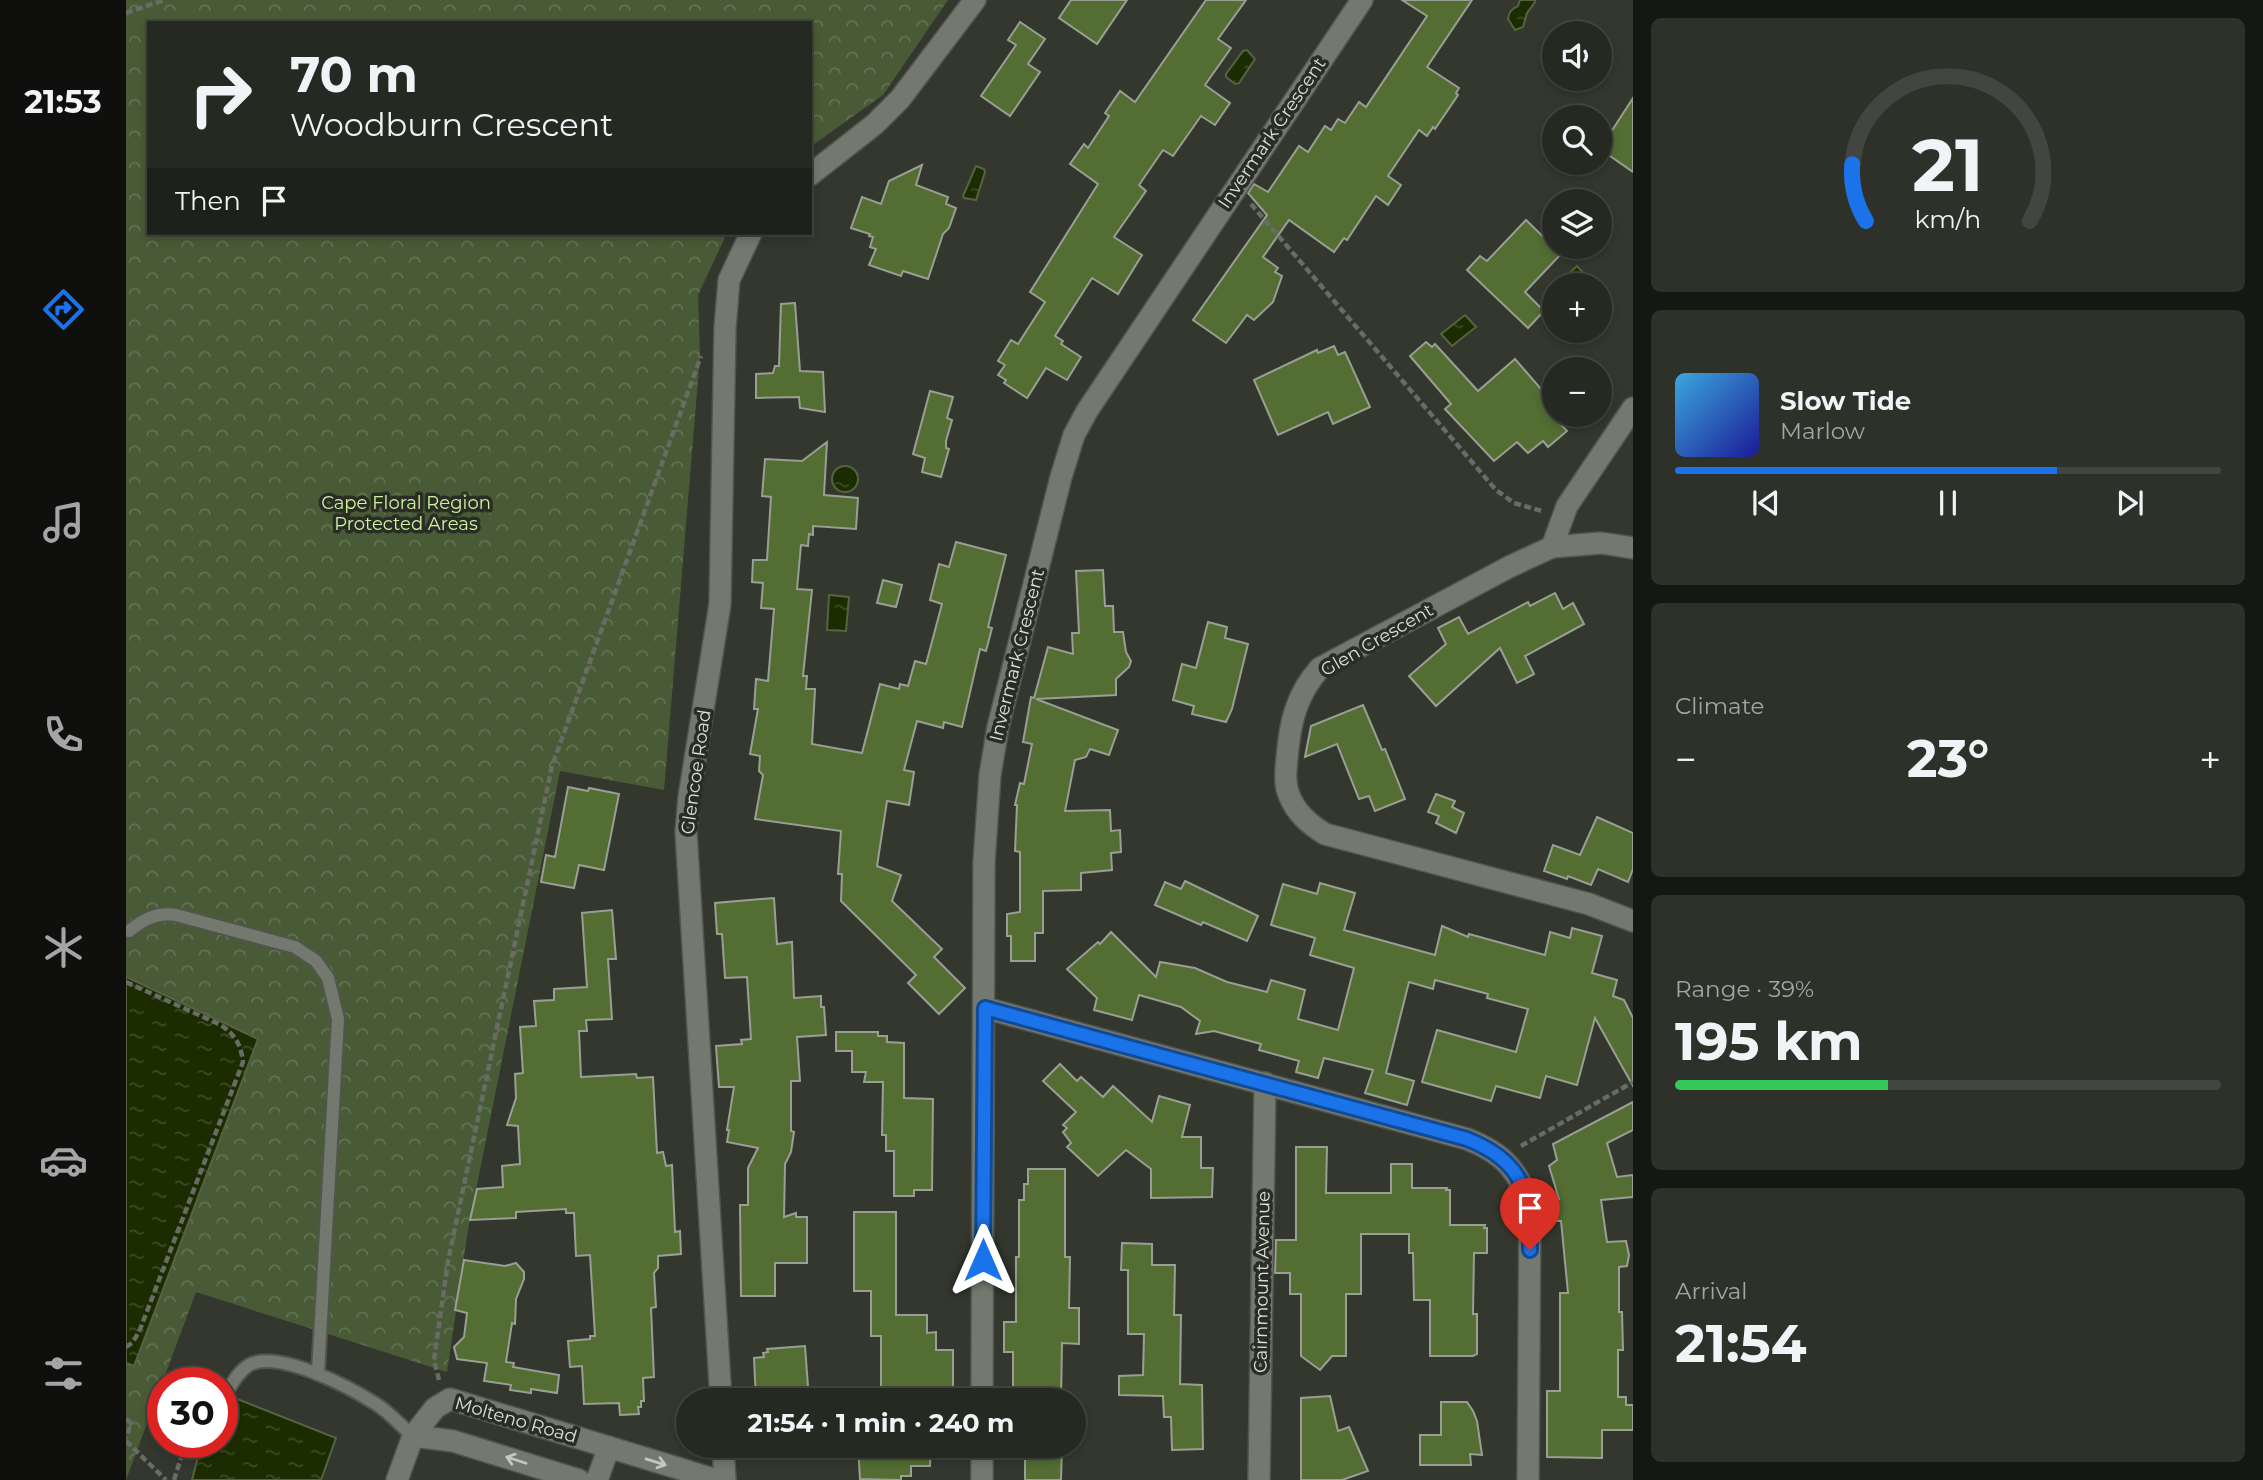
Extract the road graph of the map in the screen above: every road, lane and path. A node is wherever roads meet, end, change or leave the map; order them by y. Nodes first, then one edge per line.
1 (164, 0) edge
2 (975, 0) edge
3 (1362, 0) edge
4 (126, 13) edge
5 (812, 173) edge
6 (1236, 186) junction
7 (750, 235) edge
8 (705, 345) dead end
9 (1633, 408) edge
10 (1563, 516) junction
11 (1552, 547) junction
12 (1633, 548) edge
13 (1633, 921) edge
14 (129, 931) dead end
15 (126, 982) edge
16 (985, 1008) junction
17 (1633, 1082) edge
18 (1265, 1083) junction
19 (1515, 1150) dead end
20 (126, 1347) edge
21 (318, 1372) junction
22 (238, 1375) edge
23 (719, 1388) edge
24 (982, 1388) edge
25 (444, 1402) junction
26 (500, 1414) junction
27 (126, 1419) edge
28 (413, 1436) junction
29 (126, 1440) edge
30 (609, 1447) junction
31 (487, 1451) junction
32 (181, 1458) edge
33 (724, 1458) edge
34 (982, 1458) edge
35 (166, 1480) edge
36 (174, 1480) edge
37 (397, 1480) edge
38 (579, 1480) edge
39 (597, 1480) edge
40 (718, 1480) edge
41 (725, 1480) edge
42 (982, 1480) edge
43 (1259, 1480) edge
44 (1528, 1480) edge

1 - 4 path
2 - 5 street
3 - 6 street, Invermark Crescent
6 - 10 path
6 - 16 street, Invermark Crescent
7 - 23 street, Glencoe Road
8 - 25 path
9 - 10 street
10 - 11 street
11 - 12 street, Glen Crescent
11 - 13 street, Glen Crescent
14 - 21 lane
15 - 20 path
16 - 18 street
16 - 24 street, Invermark Crescent
17 - 19 path
18 - 43 street, Cairnmount Avenue
18 - 44 street
21 - 22 lane
21 - 28 lane
25 - 26 street, Molteno Road
25 - 28 street, Molteno Road
26 - 30 street, Molteno Road
26 - 31 street
27 - 29 path
28 - 31 street
28 - 37 street, Molteno Road
29 - 35 path
30 - 39 street
30 -> 40 street, Molteno Road
38 -> 31 street
32 - 36 path
33 - 41 street
34 - 42 street

